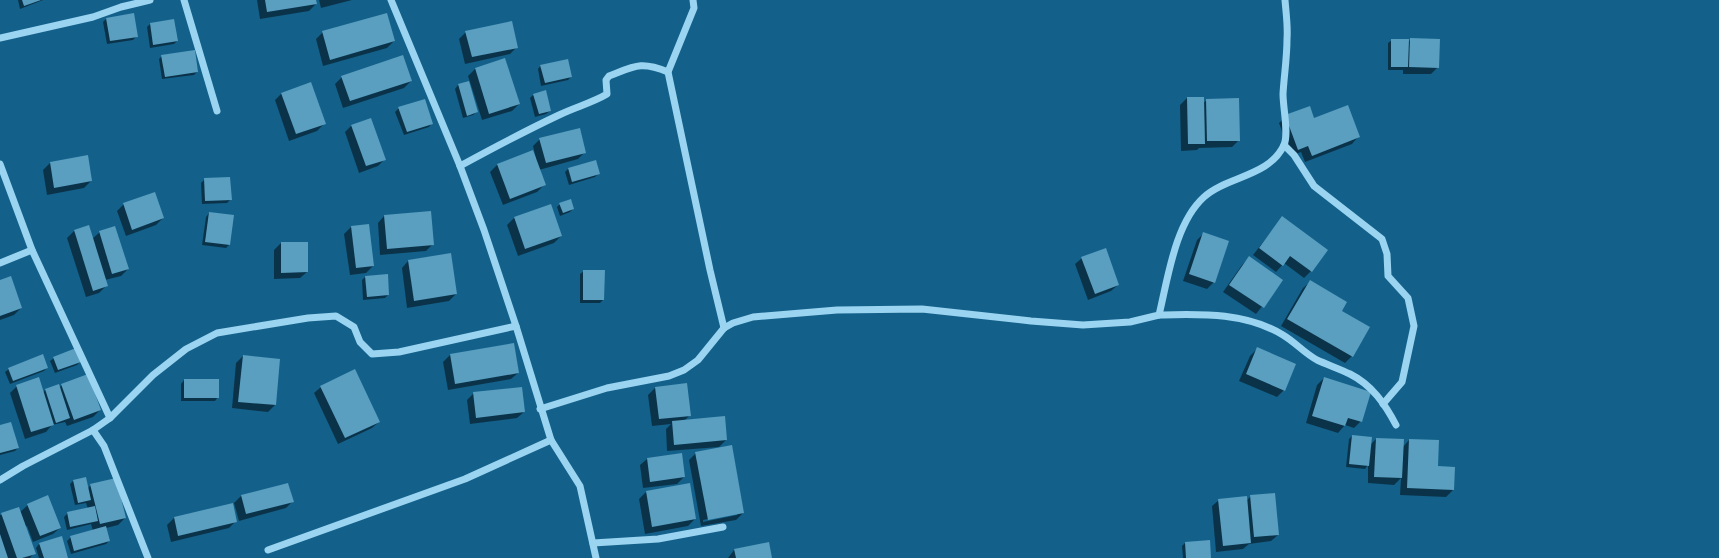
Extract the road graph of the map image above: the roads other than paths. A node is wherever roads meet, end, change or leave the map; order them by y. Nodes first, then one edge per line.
1 (150, 0) edge
2 (184, 0) edge
3 (391, 0) edge
4 (693, 0) edge
5 (1285, 0) edge
6 (120, 3) edge
7 (0, 38) edge
8 (668, 72) junction
9 (217, 111) dead end
10 (1284, 145) junction
11 (0, 164) edge
12 (460, 166) junction
13 (32, 250) junction
14 (0, 263) edge
15 (1159, 315) junction
16 (516, 326) junction
17 (724, 328) junction
18 (1383, 404) junction
19 (540, 409) junction
20 (110, 418) junction
21 (1396, 425) dead end
22 (93, 430) junction
23 (550, 440) junction
24 (0, 480) edge
25 (723, 527) dead end
26 (593, 543) junction
27 (268, 550) dead end
28 (148, 558) edge
29 (596, 558) edge

1 - 6 street
2 - 9 street
3 - 12 street
4 - 8 street
5 - 10 street
6 - 7 street
8 - 12 street
8 - 17 street
10 - 15 street
10 - 18 street
11 - 13 street
12 - 16 street
13 - 14 street
13 - 20 street
15 - 17 street
15 - 18 street
16 - 19 street
16 - 20 street
17 - 19 street
18 - 21 street
19 - 23 street
20 - 22 street
22 - 24 street
22 - 28 street
23 - 26 street
23 - 27 street
25 - 26 street
26 - 29 street

